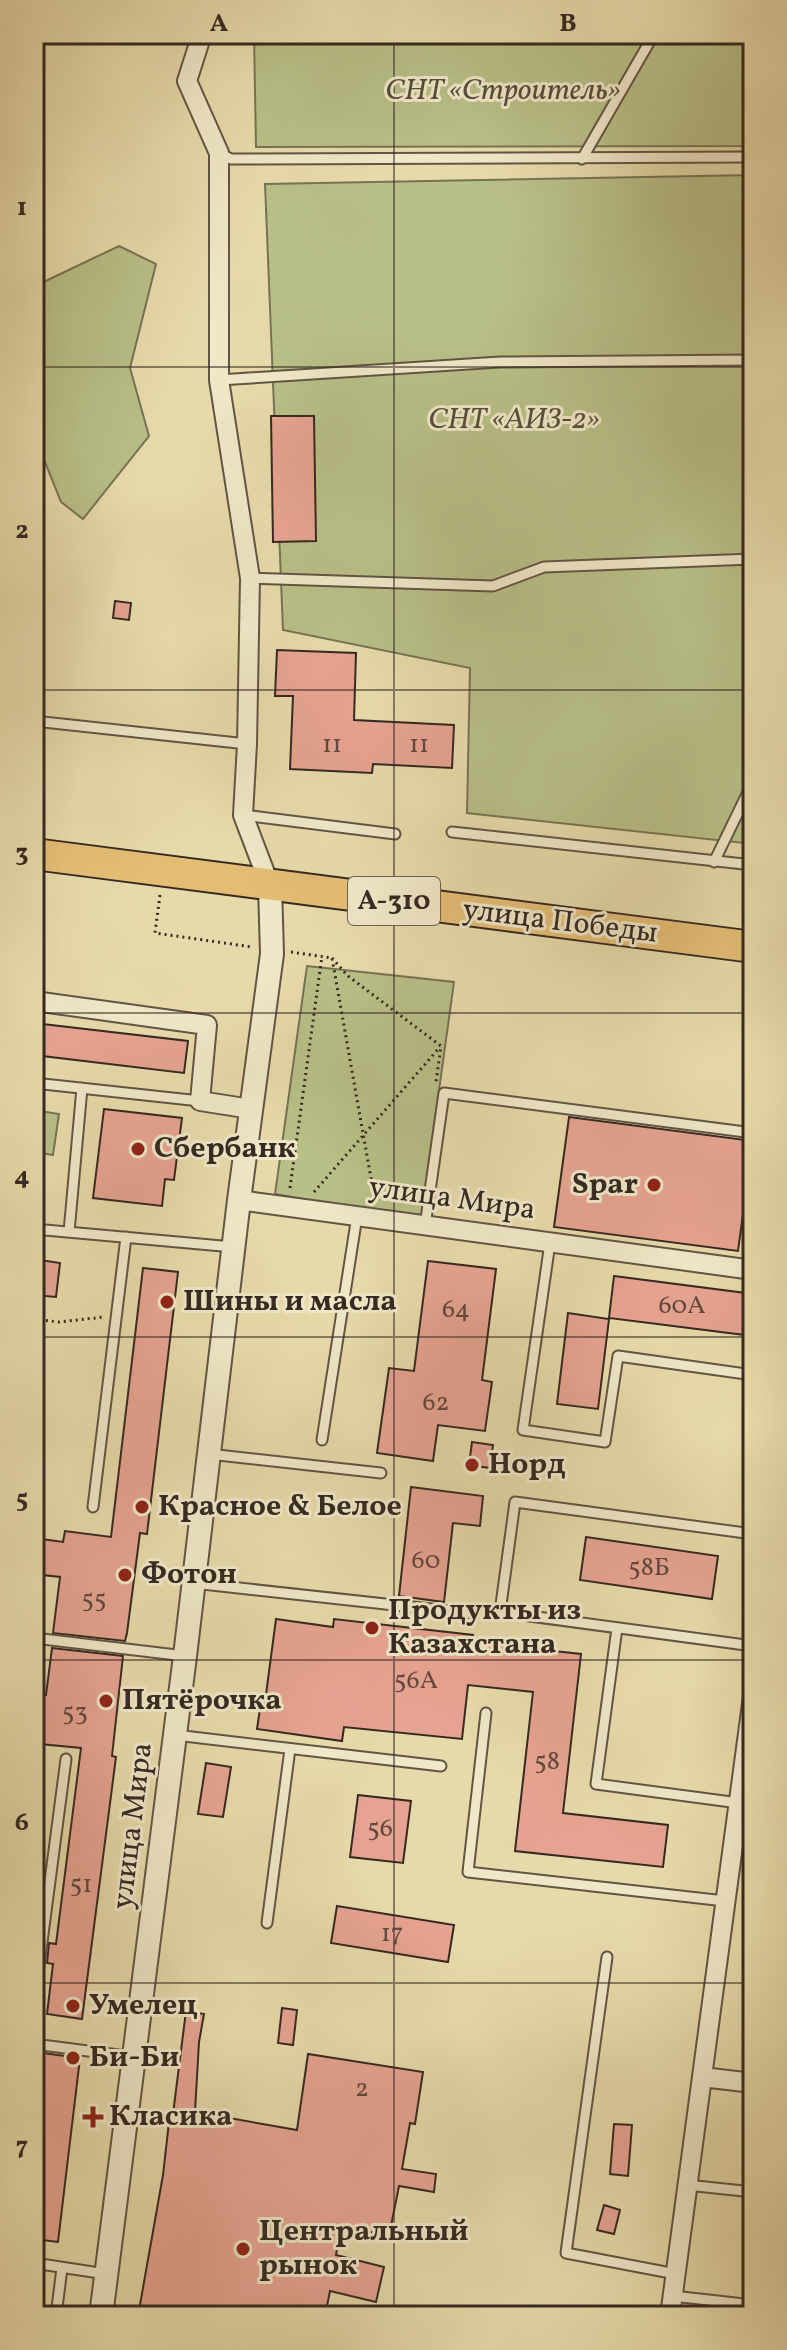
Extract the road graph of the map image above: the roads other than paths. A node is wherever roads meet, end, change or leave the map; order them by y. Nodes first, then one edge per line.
1 (202, 34) edge
2 (654, 34) edge
3 (219, 153) junction
4 (753, 157) edge
5 (582, 159) junction
6 (753, 360) edge
7 (219, 380) junction
8 (753, 559) edge
9 (250, 578) junction
10 (34, 721) edge
11 (247, 744) junction
12 (753, 788) edge
13 (243, 815) junction
14 (452, 832) dead end
15 (395, 834) dead end
16 (34, 854) edge
17 (714, 862) junction
18 (753, 865) edge
19 (270, 886) junction
20 (753, 947) edge
21 (34, 1001) edge
22 (34, 1083) edge
23 (82, 1088) junction
24 (200, 1101) junction
25 (251, 1109) junction
26 (753, 1133) edge
27 (239, 1200) junction
28 (357, 1216) junction
29 (425, 1226) junction
30 (34, 1229) edge
31 (69, 1232) junction
32 (126, 1237) junction
33 (550, 1243) junction
34 (233, 1247) junction
35 (753, 1270) edge
36 (753, 1375) edge
37 (322, 1440) dead end
38 (209, 1454) junction
39 (381, 1473) dead end
40 (93, 1507) dead end
41 (753, 1534) edge
42 (193, 1583) junction
43 (468, 1613) dead end
44 (617, 1628) junction
45 (34, 1638) edge
46 (753, 1646) edge
47 (185, 1656) junction
48 (753, 1696) edge
49 (486, 1713) dead end
50 (751, 1721) edge
51 (175, 1735) junction
52 (290, 1749) junction
53 (66, 1759) dead end
54 (441, 1766) dead end
55 (739, 1803) junction
56 (734, 1840) junction
57 (753, 1842) edge
58 (725, 1901) junction
59 (267, 1923) dead end
60 (607, 1957) dead end
61 (34, 2003) edge
62 (34, 2044) edge
63 (134, 2057) junction
64 (702, 2077) junction
65 (753, 2083) edge
66 (687, 2185) junction
67 (753, 2192) edge
68 (34, 2263) edge
69 (62, 2268) junction
70 (106, 2274) junction
71 (676, 2274) junction
72 (673, 2296) junction
73 (753, 2305) edge
74 (56, 2316) edge
75 (101, 2316) edge
76 (670, 2316) edge

1 - 3 street
2 - 5 lane
3 - 5 lane
3 - 7 street
4 - 5 lane
6 - 7 lane
7 - 9 street
8 - 9 lane
9 - 11 street
10 - 11 lane
11 - 13 street
12 - 17 lane
13 - 15 lane
13 - 19 street
14 - 17 lane
16 - 19 highway, улица Победы / А-310
17 - 18 lane
19 - 20 highway, улица Победы / А-310
19 - 25 street, улица Мира
21 - 24 street
22 - 23 lane
23 - 24 lane
23 - 31 lane
24 - 25 street
25 - 27 street, улица Мира
26 - 29 lane
27 - 28 street, улица Мира
27 - 34 street, улица Мира
28 - 29 street, улица Мира
28 - 37 lane
29 - 33 street, улица Мира
30 - 31 lane
31 - 32 lane
32 - 34 lane
32 - 40 lane
33 - 35 street, улица Мира
33 - 36 lane
34 - 38 street, улица Мира
38 - 39 lane
38 - 42 street, улица Мира
41 - 44 lane
42 - 43 lane
42 - 47 street, улица Мира
44 - 46 lane
44 - 55 lane
45 - 47 lane
47 - 51 street, улица Мира
48 - 50 street
49 - 58 lane
50 - 55 street
51 - 52 lane
51 - 63 street, улица Мира
52 - 54 lane
52 - 59 lane
53 - 61 lane
55 - 56 street
56 - 57 lane
56 - 58 street
58 - 64 street
60 - 71 lane
62 - 63 lane
63 - 70 street, улица Мира
64 - 65 street
64 - 66 street
66 - 67 lane
66 - 71 street
68 - 69 lane
69 - 70 lane
69 - 74 lane
70 - 75 street, улица Мира
71 - 72 street
72 - 73 lane
72 - 76 street

